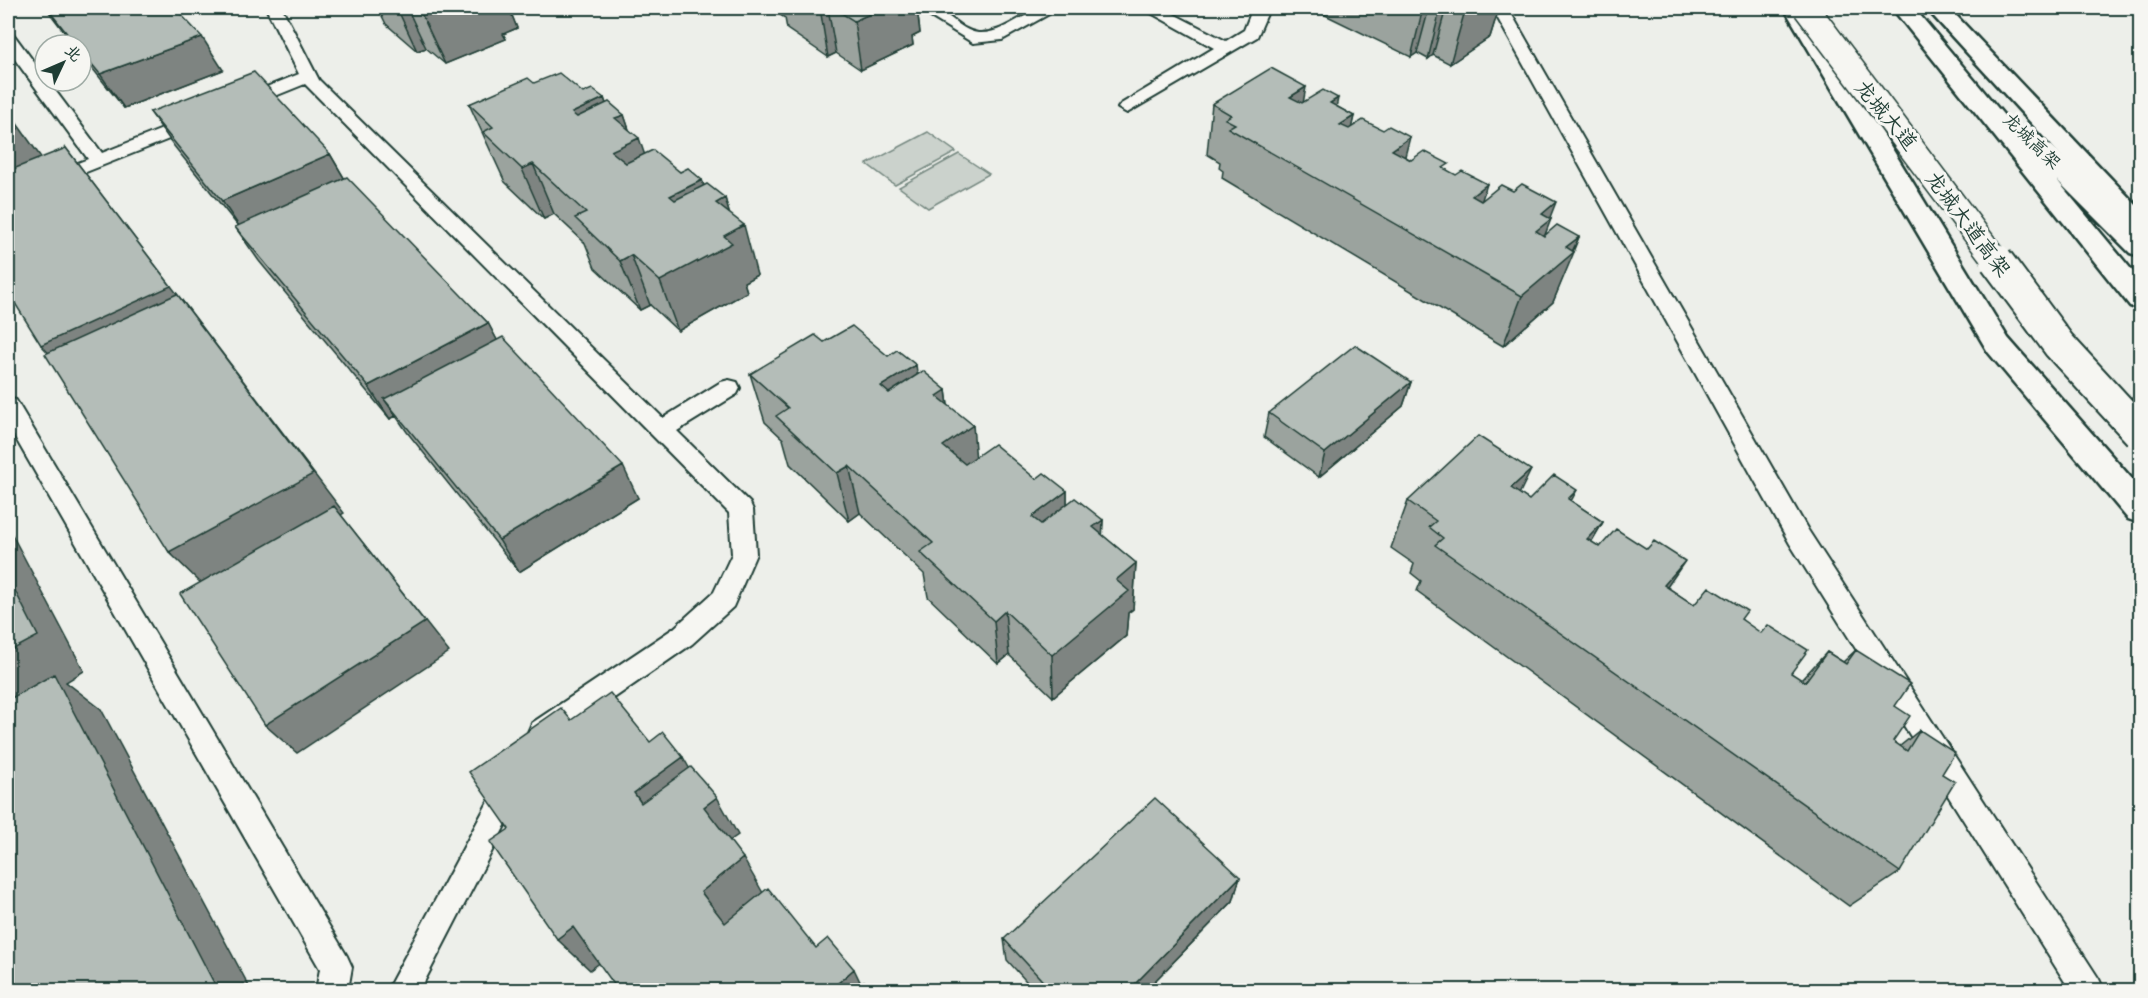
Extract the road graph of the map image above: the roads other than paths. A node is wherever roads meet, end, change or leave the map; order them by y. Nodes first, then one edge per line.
1 (274, 8) edge
2 (924, 8) edge
3 (1052, 8) edge
4 (1150, 8) edge
5 (1252, 8) edge
6 (1500, 8) edge
7 (1796, 8) edge
8 (1806, 8) edge
9 (1903, 8) edge
10 (1937, 8) edge
11 (1923, 35) junction
12 (8, 39) edge
13 (1227, 48) junction
14 (310, 76) junction
15 (1127, 108) dead end
16 (99, 161) junction
17 (8, 197) edge
18 (2140, 225) edge
19 (2140, 247) edge
20 (2140, 299) edge
21 (729, 388) dead end
22 (8, 406) edge
23 (2140, 412) edge
24 (661, 430) junction
25 (2140, 433) edge
26 (2140, 510) edge
27 (332, 990) edge
28 (403, 990) edge
29 (2088, 990) edge

1 - 14 lane
2 - 3 lane
4 - 13 lane
5 - 13 lane
6 - 29 lane
7 - 23 main road, 龙城大道
7 - 26 main road
8 - 25 main road, 龙城大道高架, bridge
9 - 11 main road
10 - 18 main road
11 - 19 main road, 龙城高架
11 - 20 main road
12 - 16 lane
13 - 15 lane
14 - 16 lane
14 - 24 lane
16 - 17 lane
21 - 24 lane
22 - 27 lane
24 - 28 lane

